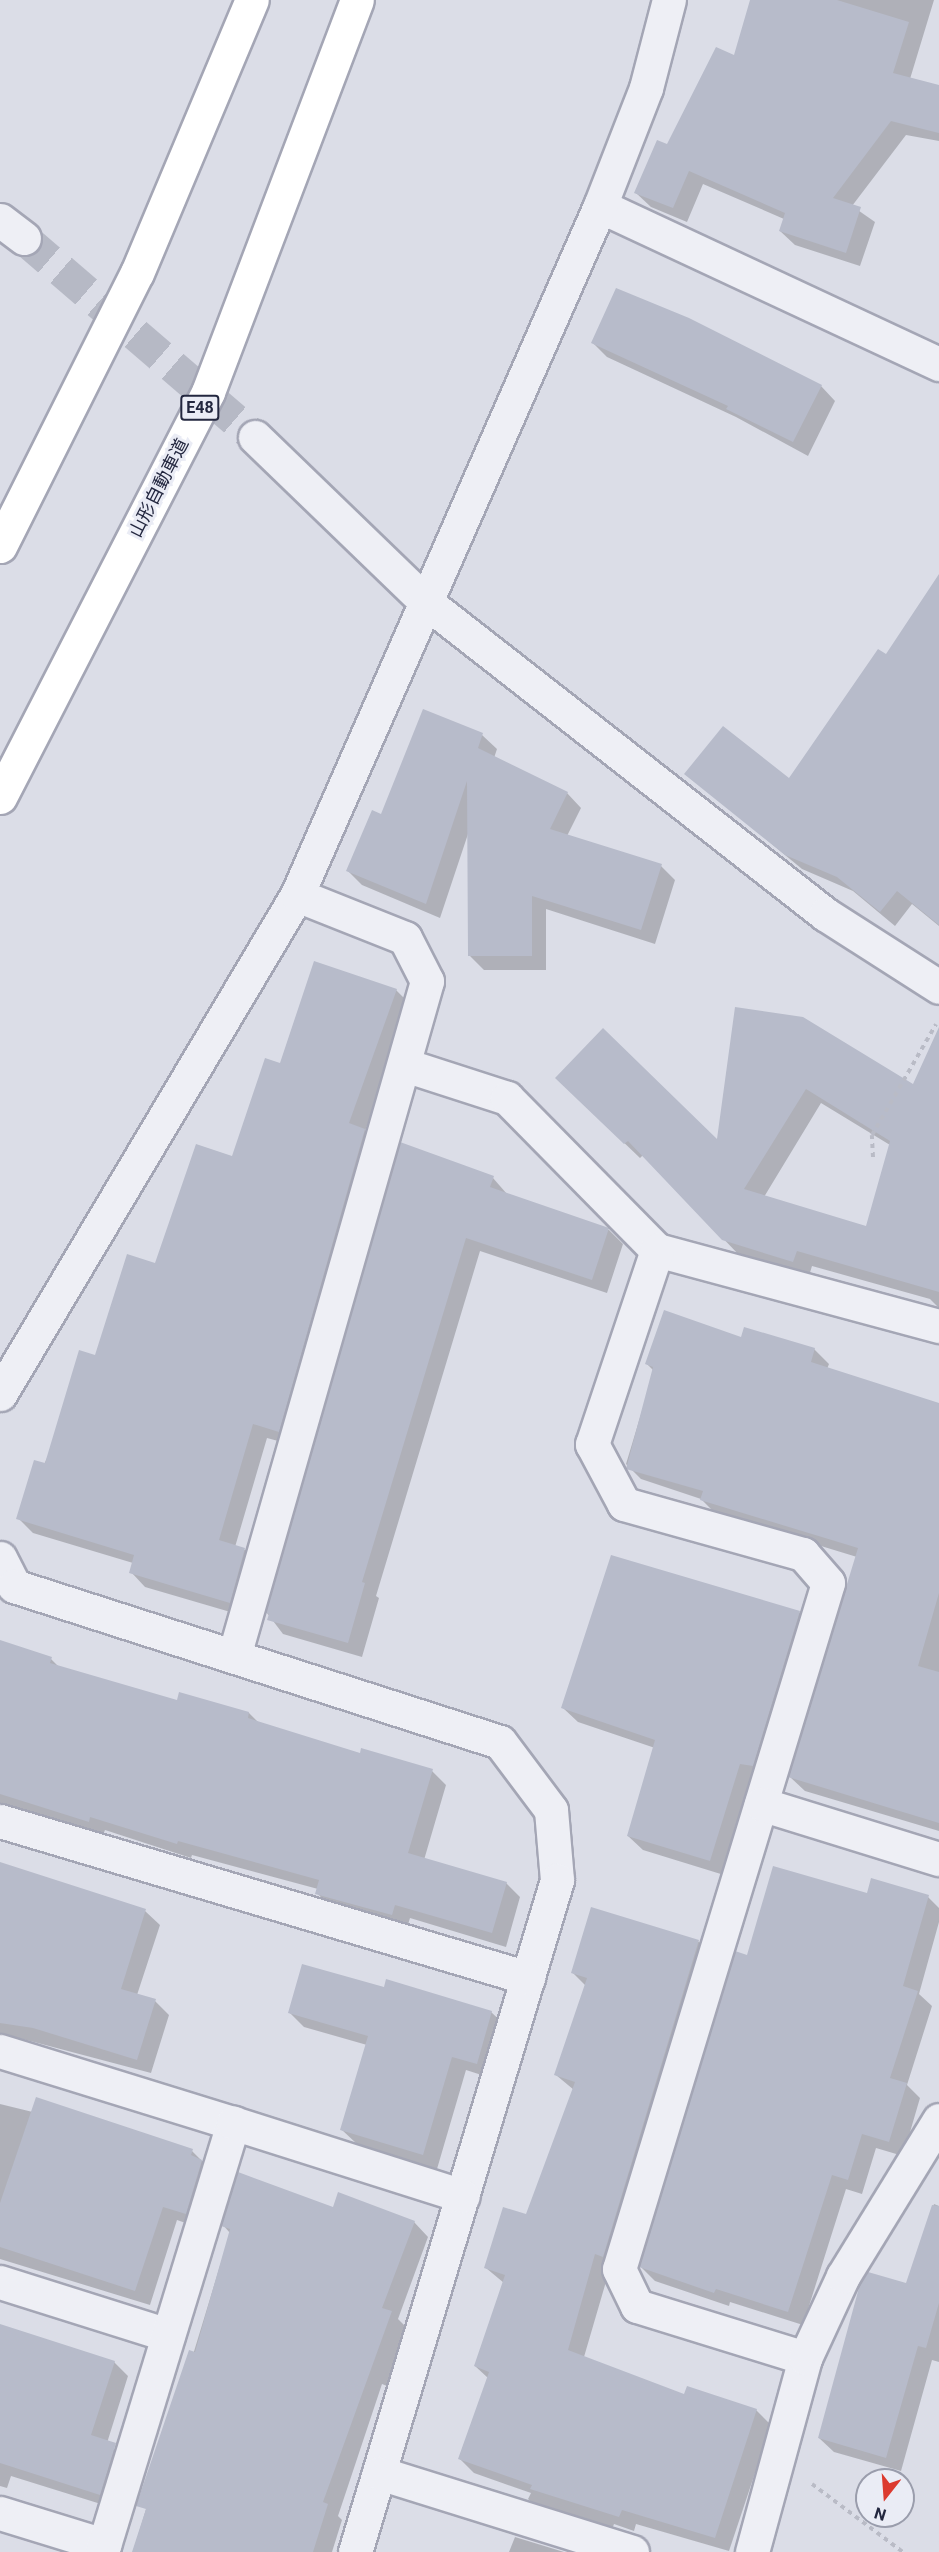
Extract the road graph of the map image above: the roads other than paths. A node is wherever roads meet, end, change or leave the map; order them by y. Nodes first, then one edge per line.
1 (252, 0) edge
2 (357, 0) edge
3 (669, 0) edge
4 (600, 206) junction
5 (939, 364) edge
6 (255, 437) tunnel mouth
7 (0, 546) edge
8 (426, 602) junction
9 (0, 797) edge
10 (297, 895) junction
11 (939, 987) edge
12 (405, 1065) junction
13 (657, 1250) junction
14 (939, 1326) edge
15 (0, 1394) edge
16 (0, 1558) edge
17 (234, 1656) junction
18 (761, 1804) junction
19 (0, 1821) edge
20 (939, 1859) edge
21 (528, 1978) junction
22 (0, 2051) edge
23 (939, 2120) edge
24 (233, 2123) junction
25 (463, 2196) junction
26 (0, 2282) edge
27 (168, 2335) junction
28 (805, 2358) junction
29 (380, 2473) junction
30 (0, 2513) edge
31 (103, 2549) edge
32 (355, 2552) edge
33 (631, 2552) edge
34 (752, 2552) edge

1 - 7 highway
2 - 9 highway, 山形自動車道 / E48
3 - 4 street
4 - 5 street
4 - 8 street
6 - 8 street
8 - 10 street
8 - 11 street
10 - 12 street
10 - 15 street
12 - 13 street
12 - 17 street
13 - 14 street
13 - 18 street
16 - 17 street
17 - 21 street
18 - 20 street
18 - 28 street
19 - 21 street
21 - 25 street
22 - 24 street
23 - 28 street
24 - 25 street
24 - 27 street
25 - 29 street
26 - 27 street
27 - 31 street
28 - 34 street
29 - 32 street
29 - 33 street
30 - 31 street

